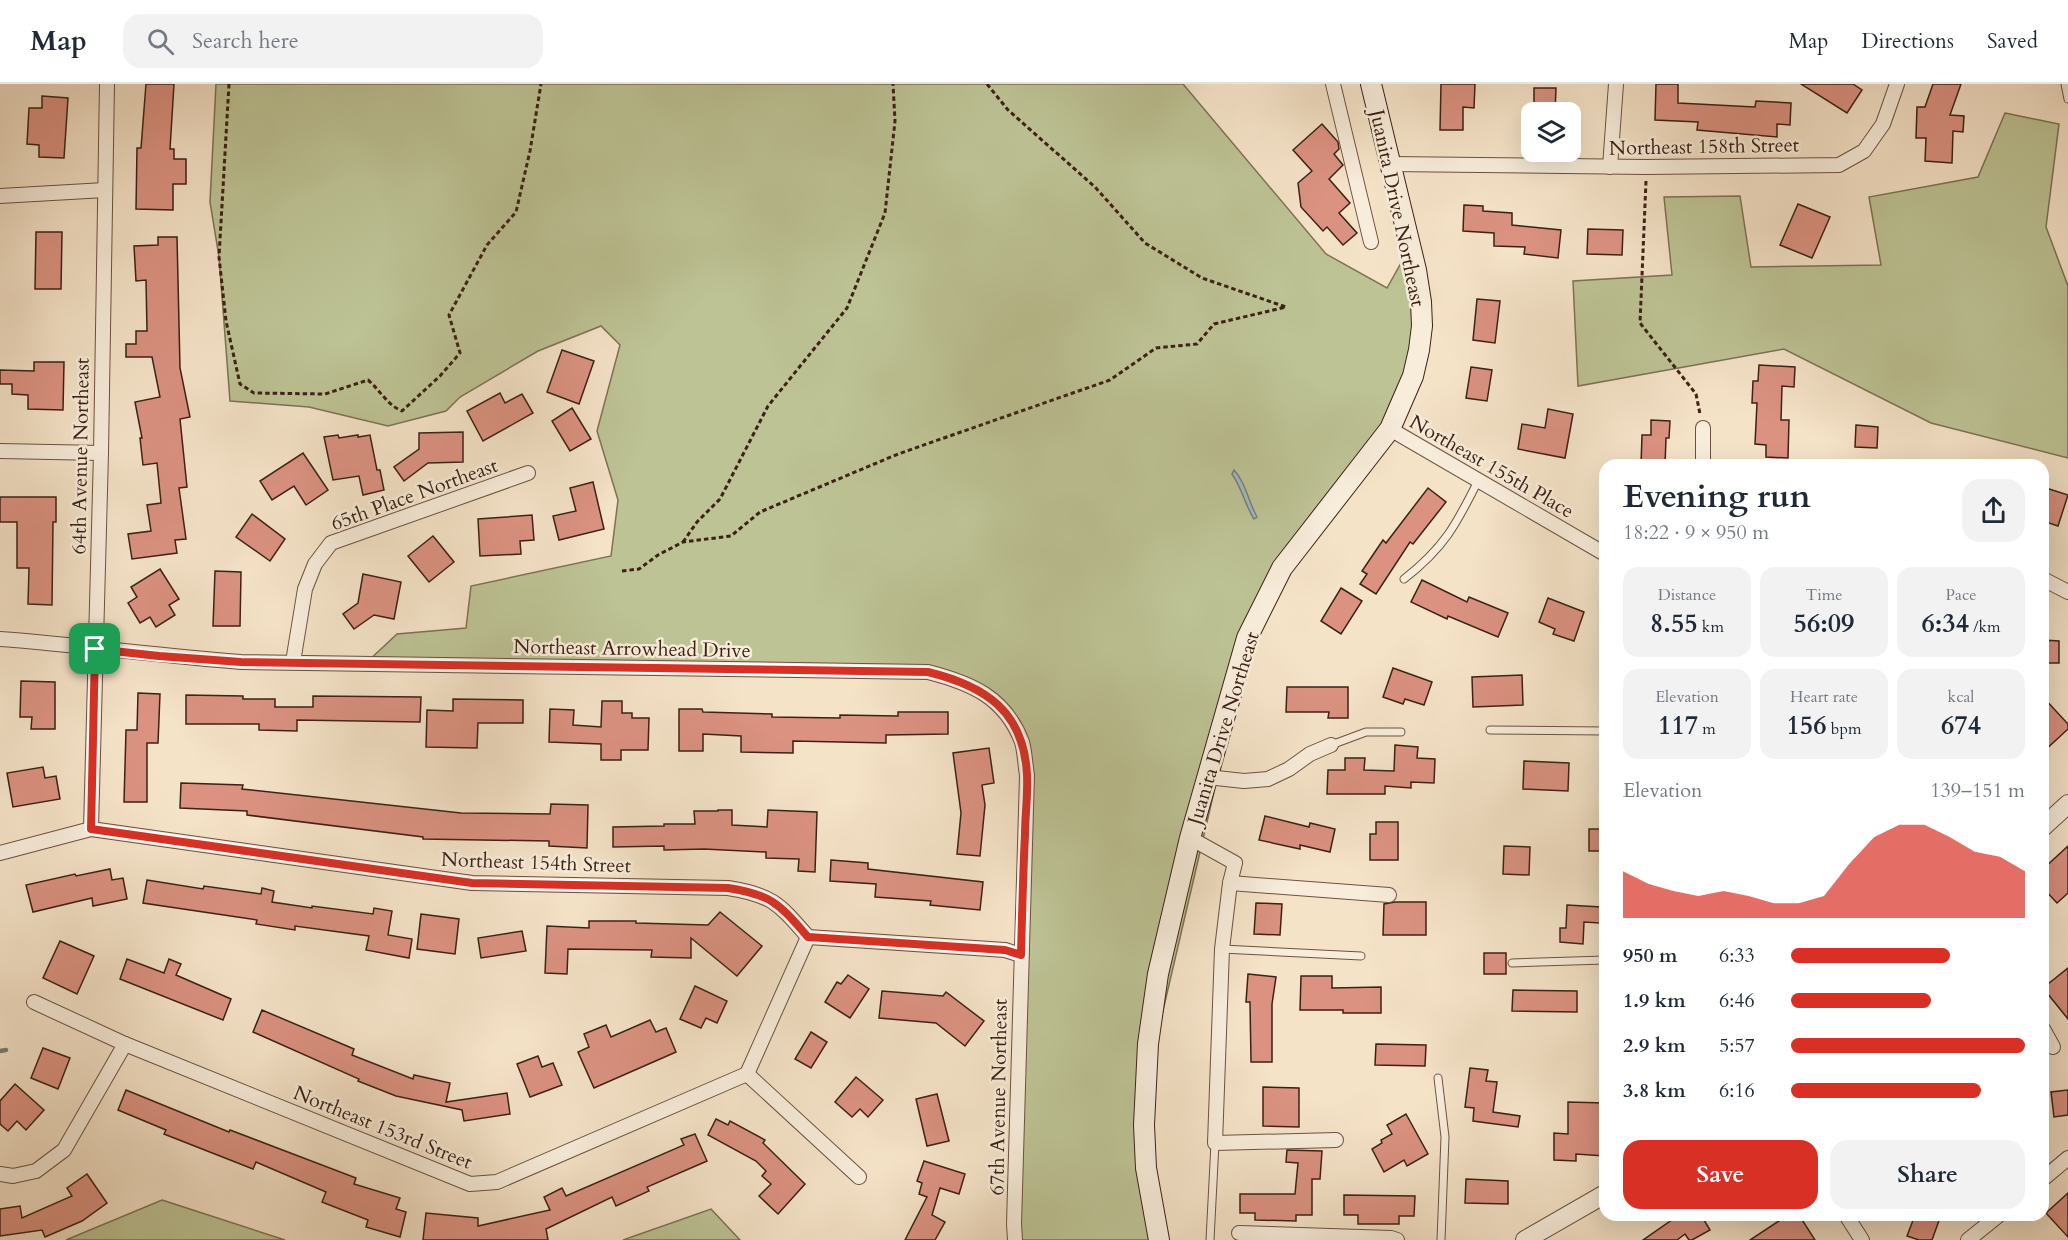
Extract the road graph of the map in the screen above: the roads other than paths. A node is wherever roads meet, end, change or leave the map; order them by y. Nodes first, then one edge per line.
1 (107, 84) edge
2 (1333, 84) edge
3 (1371, 84) edge
4 (1616, 84) edge
5 (1897, 84) edge
6 (2065, 84) edge
7 (2068, 99) edge
8 (1389, 164) junction
9 (1610, 167) junction
10 (105, 190) junction
11 (0, 196) edge
12 (1371, 242) dead end
13 (1703, 428) road end
14 (1390, 429) junction
15 (0, 451) edge
16 (100, 453) junction
17 (1703, 459) edge
18 (528, 473) dead end
19 (1478, 481) junction
20 (1599, 551) edge
21 (1404, 579) dead end
22 (2049, 582) edge
23 (2068, 592) edge
24 (0, 639) edge
25 (95, 649) junction
26 (293, 662) junction
27 (1490, 730) dead end
28 (1599, 731) edge
29 (1401, 732) dead end
30 (1331, 745) joint
31 (1207, 777) junction
32 (2067, 806) edge
33 (2049, 822) edge
34 (91, 829) junction
35 (1190, 838) junction
36 (0, 853) edge
37 (1230, 882) junction
38 (1389, 895) dead end
39 (808, 937) junction
40 (1222, 949) junction
41 (1021, 955) junction
42 (1361, 956) dead end
43 (1599, 960) edge
44 (1512, 963) dead end
45 (34, 1002) dead end
46 (2049, 1039) edge
47 (125, 1044) junction
48 (2054, 1047) dead end
49 (747, 1074) junction
50 (1438, 1078) dead end
51 (1336, 1140) dead end
52 (1215, 1143) junction
53 (2068, 1158) edge
54 (0, 1173) edge
55 (2049, 1174) edge
56 (859, 1177) dead end
57 (1599, 1197) edge
58 (1850, 1221) edge
59 (1992, 1221) edge
60 (1239, 1233) dead end
61 (1015, 1240) edge
62 (1159, 1240) edge
63 (1210, 1240) edge
64 (1397, 1240) edge
65 (1441, 1240) edge
66 (1525, 1240) edge
67 (1862, 1240) edge
68 (1968, 1240) edge

1 - 10 street, 64th Avenue Northeast
2 - 12 street
3 - 8 main road, Juanita Drive Northeast
4 - 9 street
5 - 9 street, Northeast 158th Street
6 - 7 lane
8 - 9 street, Northeast 158th Street
8 - 14 main road, Juanita Drive Northeast
10 - 11 street
10 - 16 street, 64th Avenue Northeast
13 - 17 street
14 - 19 street, Northeast 155th Place
14 - 31 main road, Juanita Drive Northeast
15 - 16 street
16 - 25 street, 64th Avenue Northeast
18 - 26 street, 65th Place Northeast
19 - 20 street, Northeast 155th Place
19 - 21 lane
22 - 23 street
24 - 25 street, Northeast Arrowhead Drive
25 - 26 street, Northeast Arrowhead Drive
25 - 34 street, 64th Avenue Northeast
26 - 41 street, Northeast Arrowhead Drive
27 - 28 lane
29 - 30 lane
30 - 31 street
31 - 35 main road, Juanita Drive Northeast
32 - 33 street
34 - 36 street, Northeast 154th Street
34 - 39 street, Northeast 154th Street
35 - 37 street
35 - 62 main road, Juanita Drive Northeast
37 - 38 street
37 - 40 street
39 - 41 street
39 - 49 street
40 - 42 lane
40 - 52 street
41 - 61 street, 67th Avenue Northeast
43 - 44 lane
45 - 47 street, Northeast 153rd Street
46 - 48 street
47 - 49 street, Northeast 153rd Street
47 - 54 street
49 - 56 street
50 - 65 lane
51 - 52 street
52 - 63 lane
53 - 55 street
57 - 66 street
58 - 67 street
59 - 68 street
60 - 64 street

